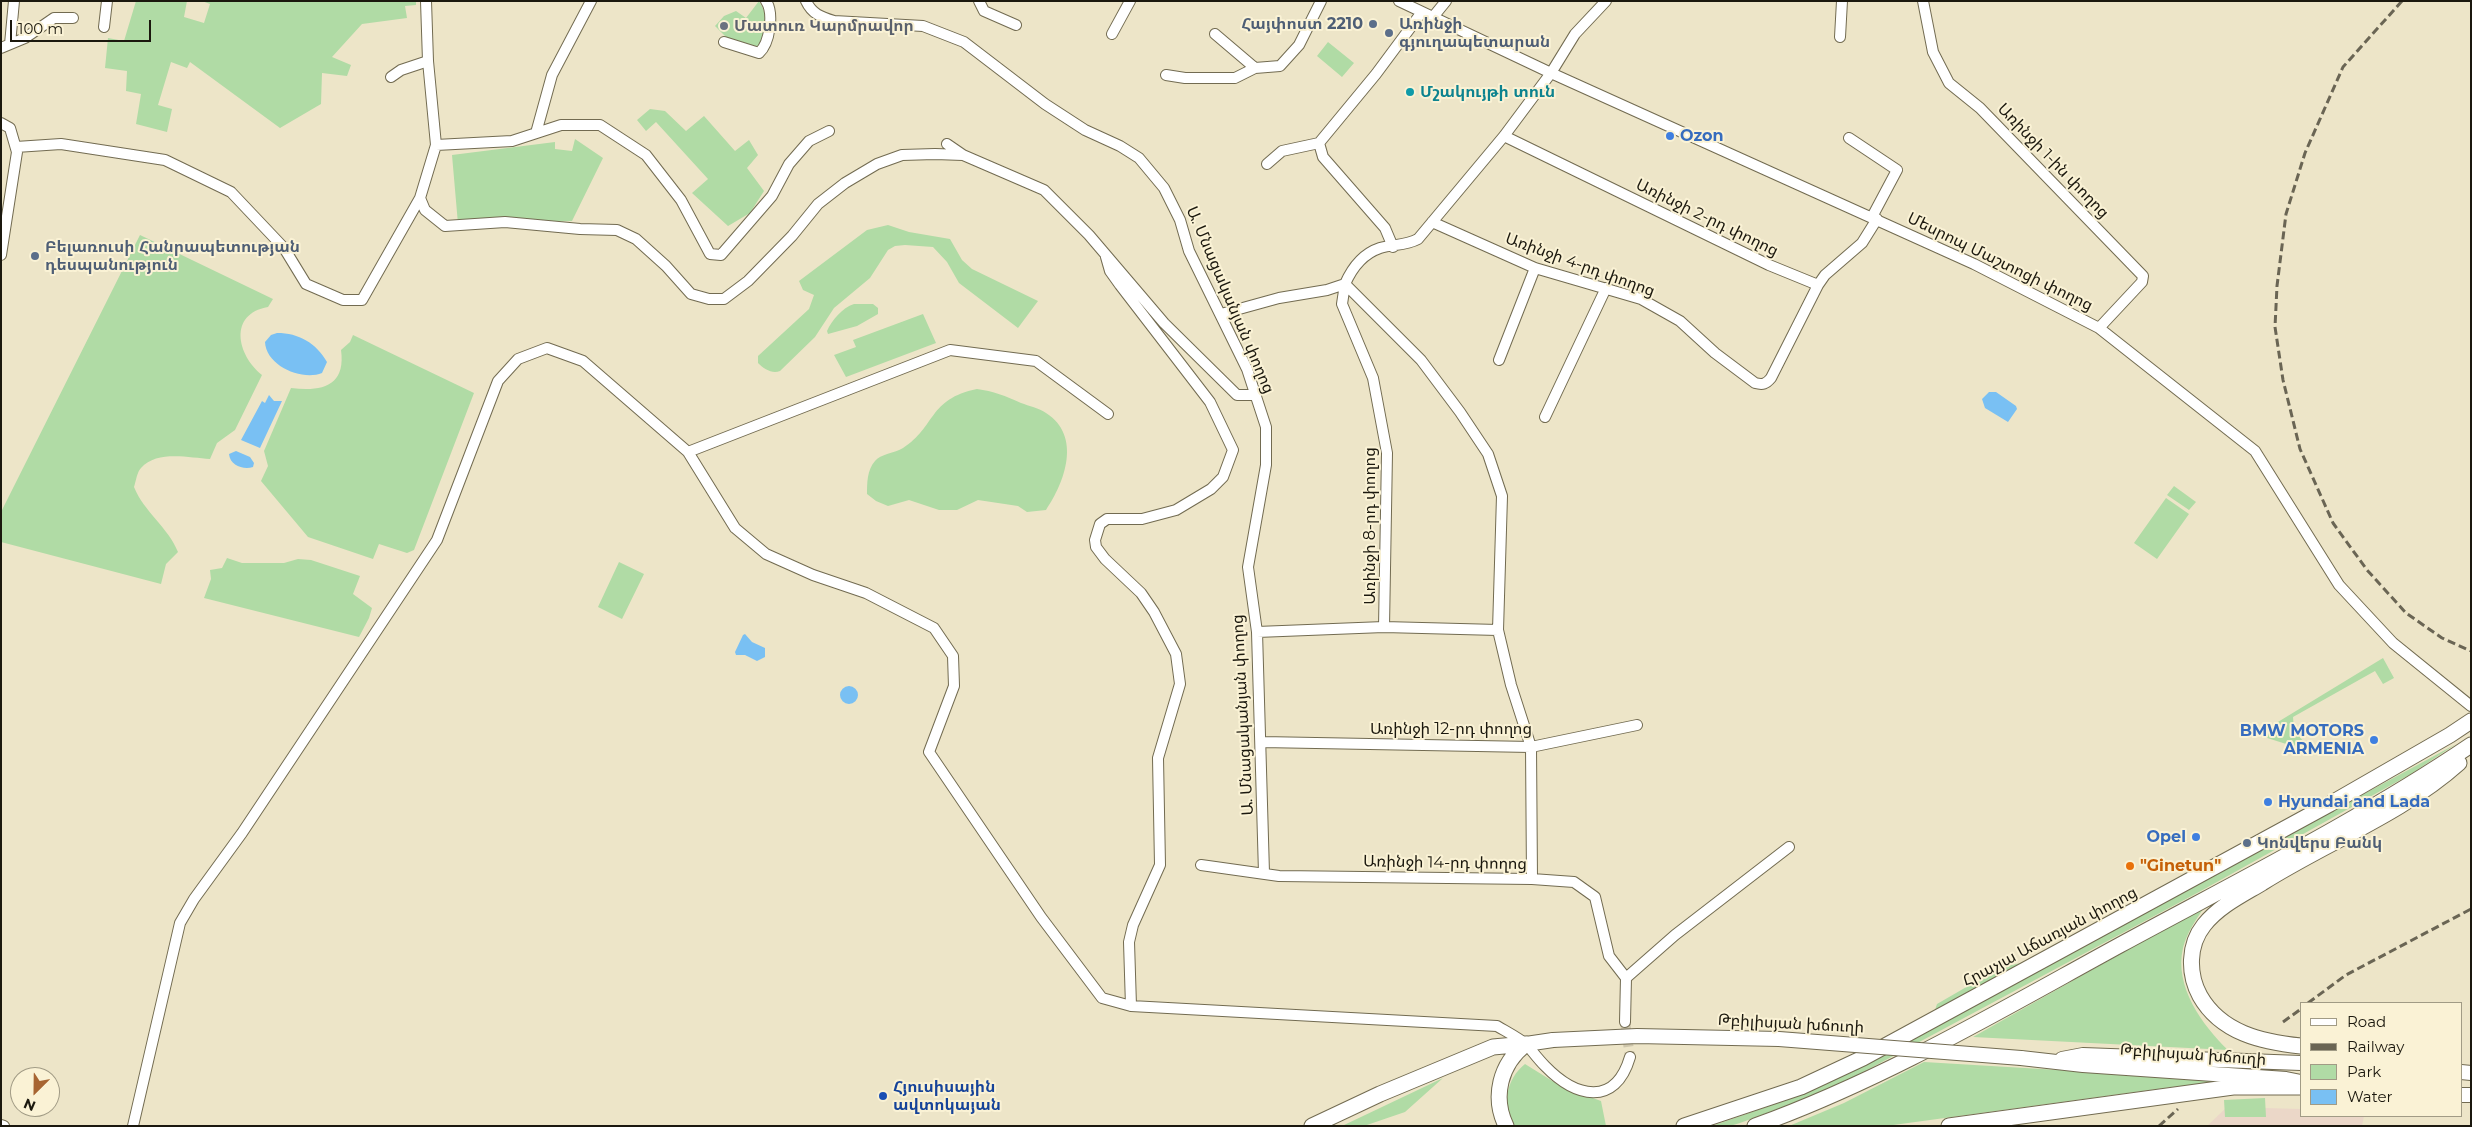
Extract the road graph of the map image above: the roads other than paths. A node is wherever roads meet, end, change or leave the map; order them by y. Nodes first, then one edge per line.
1 (14, 1) edge
2 (106, 1) edge
3 (426, 1) edge
4 (592, 1) edge
5 (766, 1) edge
6 (806, 1) edge
7 (979, 1) edge
8 (1130, 1) edge
9 (1321, 1) edge
10 (1399, 1) edge
11 (1446, 1) edge
12 (1606, 1) edge
13 (1842, 1) edge
14 (1923, 1) edge
15 (1422, 12) junction
16 (1433, 17) junction
17 (73, 18) dead end
18 (1016, 25) dead end
19 (104, 27) dead end
20 (1112, 34) dead end
21 (1215, 34) dead end
22 (1840, 37) dead end
23 (724, 42) dead end
24 (5, 46) edge
25 (428, 62) junction
26 (1255, 68) junction
27 (1550, 74) junction
28 (1166, 76) dead end
29 (391, 77) dead end
30 (1, 123) edge
31 (829, 131) dead end
32 (536, 133) junction
33 (1504, 136) junction
34 (1849, 138) dead end
35 (1319, 142) junction
36 (947, 144) dead end
37 (436, 145) junction
38 (16, 147) junction
39 (963, 156) junction
40 (1267, 164) dead end
41 (420, 198) junction
42 (1874, 218) junction
43 (1432, 222) junction
44 (1393, 246) junction
45 (1, 255) edge
46 (1106, 257) junction
47 (1535, 268) junction
48 (1345, 284) junction
49 (1818, 285) junction
50 (1606, 288) junction
51 (1221, 314) junction
52 (2099, 328) junction
53 (1499, 360) dead end
54 (1256, 395) junction
55 (1108, 414) dead end
56 (1545, 417) dead end
57 (688, 452) junction
58 (1384, 627) junction
59 (1498, 630) junction
60 (1258, 632) junction
61 (2471, 706) edge
62 (2471, 721) edge
63 (1637, 725) dead end
64 (1262, 742) junction
65 (2471, 744) edge
66 (1531, 747) junction
67 (2471, 750) edge
68 (1789, 848) dead end
69 (1201, 864) dead end
70 (1264, 873) junction
71 (1532, 879) junction
72 (1626, 978) junction
73 (1131, 1006) junction
74 (1625, 1022) tunnel mouth
75 (1526, 1044) junction
76 (2300, 1046) edge
77 (1630, 1057) tunnel mouth
78 (2054, 1060) junction
79 (2300, 1063) edge
80 (2300, 1082) edge
81 (2300, 1087) edge
82 (132, 1126) edge
83 (1312, 1126) edge
84 (1506, 1126) edge
85 (1684, 1126) edge
86 (1755, 1126) edge
87 (1949, 1126) edge

1 - 24 street
2 - 19 street
3 - 25 street
4 - 32 street
5 - 23 street
6 - 51 street, Ա. Մնացականյան փողոց
7 - 18 street
8 - 20 street
9 - 26 street
10 - 15 street, Մեսրոպ Մաշտոցի փողոց
11 - 16 street
12 - 27 street
13 - 22 street
14 - 52 street, Առինջի 1-ին փողոց
15 - 16 street, Մեսրոպ Մաշտոցի փողոց
15 - 35 street
16 - 27 street, Մեսրոպ Մաշտոցի փողոց
17 - 24 street
21 - 26 street
25 - 29 street
25 - 37 street
26 - 28 street
27 - 33 street
27 - 42 street, Մեսրոպ Մաշտոցի փողոց
30 - 38 street
31 - 32 street
32 - 37 street
33 - 43 street
33 - 49 street, Առինջի 2-րդ փողոց
34 - 42 street
35 - 40 street
35 - 44 street
36 - 39 street
37 - 41 street
38 - 41 street
38 - 45 street
39 - 41 street
39 - 46 street
42 - 49 street
42 - 52 street, Մեսրոպ Մաշտոցի փողոց
43 - 44 street
43 - 47 street, Առինջի 4-րդ փողոց
44 - 48 street
46 - 54 street
46 - 73 street
47 - 50 street, Առինջի 4-րդ փողոց
47 - 53 street
48 - 51 street
48 - 58 street, Առինջի 8-րդ փողոց
48 - 59 street
49 - 50 street, Առինջի 4-րդ փողոց
50 - 56 street
51 - 54 street, Ա. Մնացականյան փողոց
52 - 61 street, Մեսրոպ Մաշտոցի փողոց
54 - 60 street, Ա. Մնացականյան փողոց
55 - 57 street
57 - 73 street
57 - 82 street
58 - 59 street
58 - 60 street
59 - 66 street
60 - 64 street, Ա. Մնացականյան փողոց
62 - 85 highway, Հրաչյա Աճառյան փողոց
63 - 66 street, Առինջի 12-րդ փողոց
64 - 66 street, Առինջի 12-րդ փողոց
64 - 70 street, Ա. Մնացականյան փողոց
65 - 86 highway
66 - 71 street
67 - 76 highway
68 - 72 street
69 - 70 street, Առինջի 14-րդ փողոց
70 - 71 street, Առինջի 14-րդ փողոց
71 - 72 street, Առինջի 14-րդ փողոց
72 - 74 street
73 - 75 street
75 - 77 street
75 - 78 main road, Թբիլիսյան խճուղի, bridge
75 - 83 highway
75 - 84 highway
78 - 79 main road, Թբիլիսյան խճուղի
78 - 80 main road, Թբիլիսյան խճուղի
81 - 87 highway

